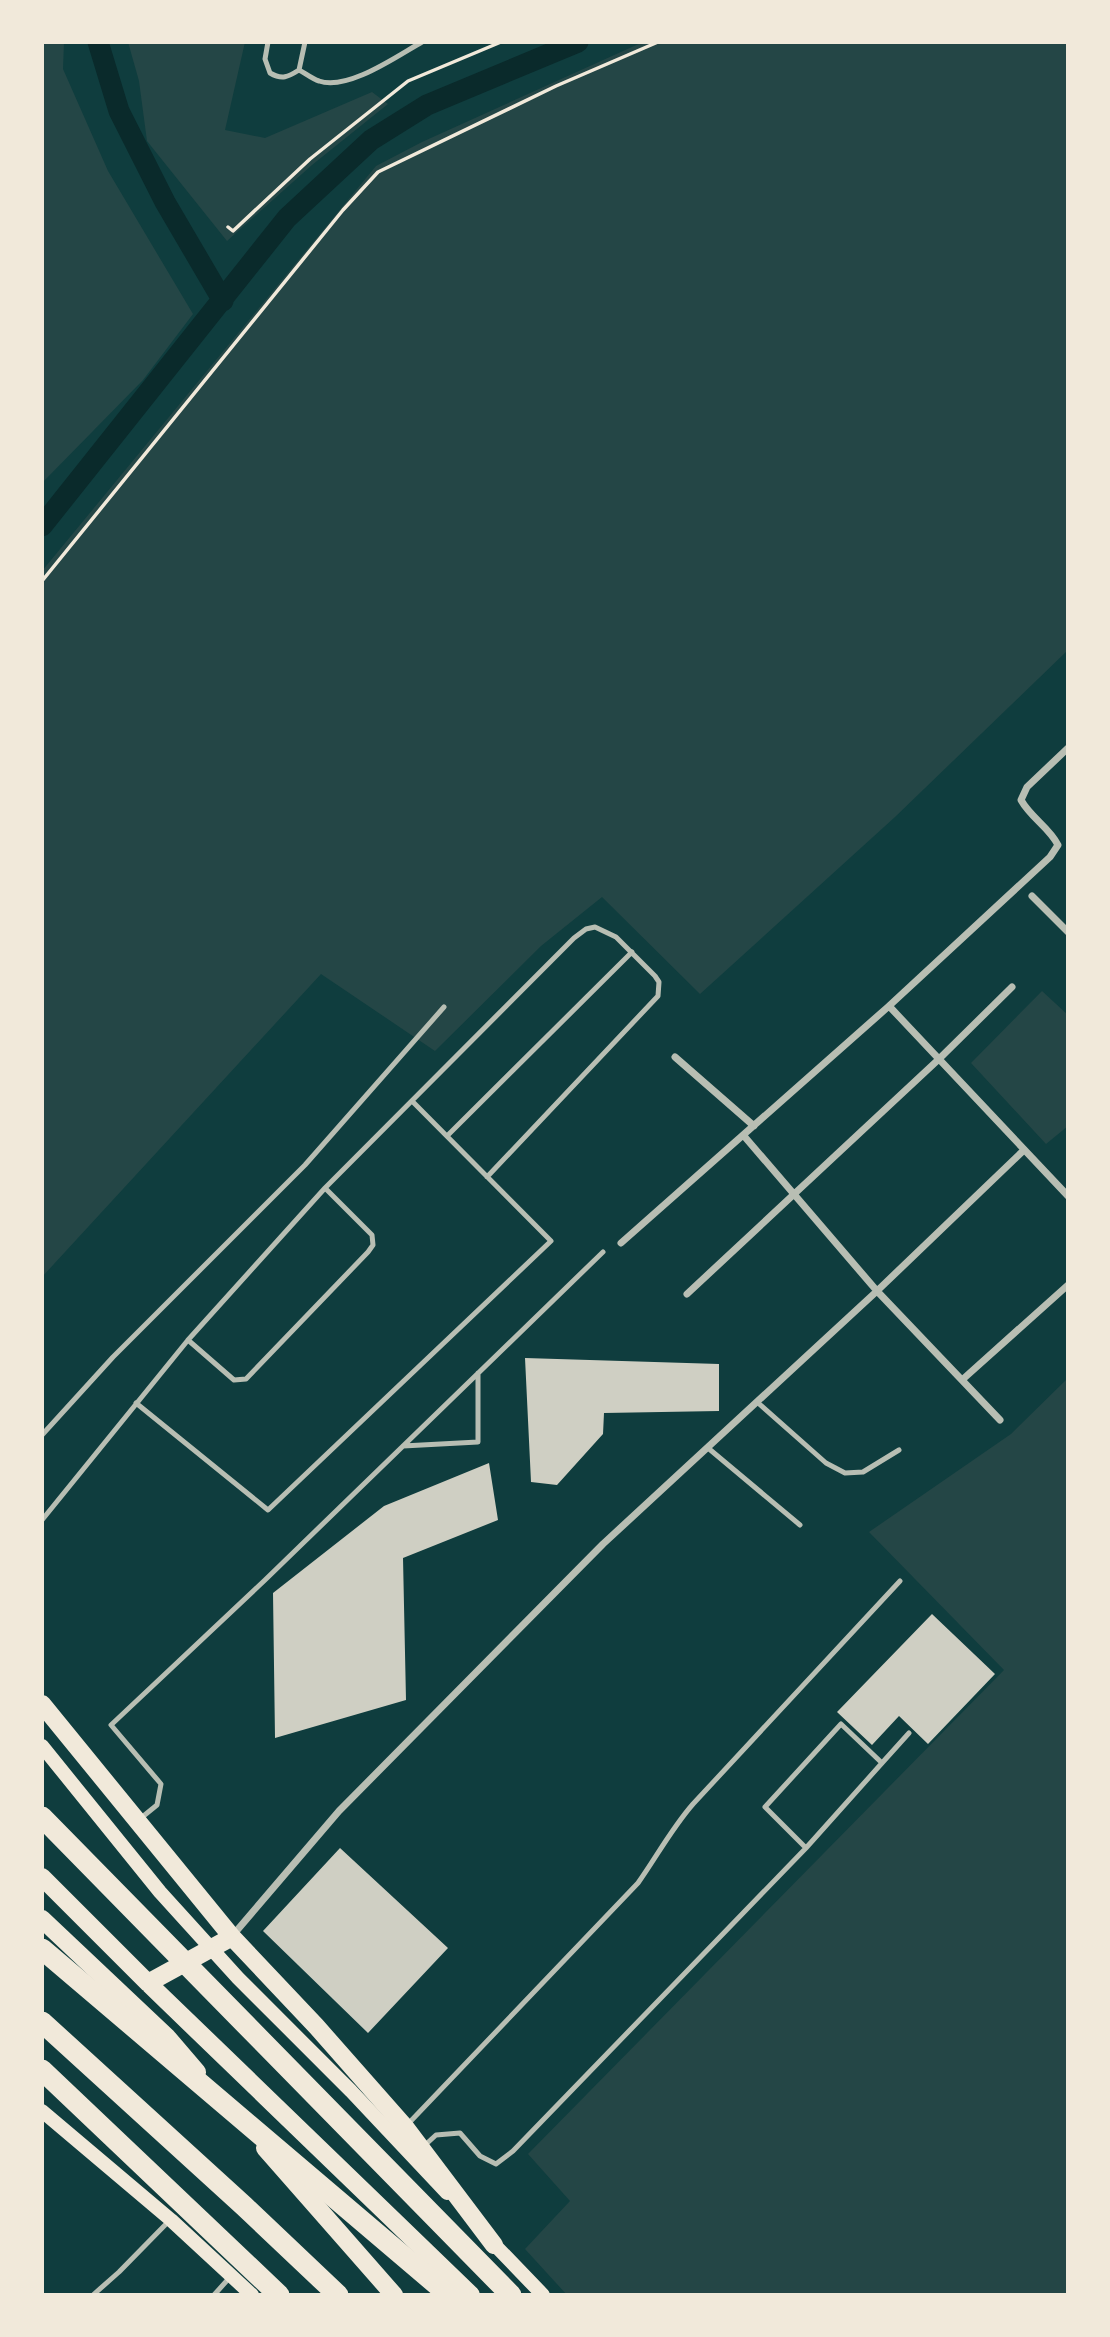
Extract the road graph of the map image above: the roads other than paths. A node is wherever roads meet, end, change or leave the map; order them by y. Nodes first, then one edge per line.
1 (268, 42) edge
2 (304, 42) edge
3 (422, 42) edge
4 (299, 69) junction
5 (1068, 748) edge
6 (1032, 896) dead end
7 (1068, 932) edge
8 (632, 952) junction
9 (1012, 987) dead end
10 (888, 1006) junction
11 (444, 1007) dead end
12 (675, 1057) dead end
13 (939, 1059) junction
14 (412, 1101) junction
15 (754, 1126) junction
16 (447, 1136) junction
17 (744, 1136) junction
18 (1024, 1150) junction
19 (487, 1177) junction
20 (326, 1188) junction
21 (793, 1193) junction
22 (1068, 1196) edge
23 (621, 1243) dead end
24 (603, 1252) dead end
25 (1068, 1285) edge
26 (877, 1291) junction
27 (687, 1294) dead end
28 (188, 1340) junction
29 (478, 1373) junction
30 (962, 1380) junction
31 (757, 1402) junction
32 (136, 1403) junction
33 (1000, 1420) dead end
34 (42, 1435) edge
35 (403, 1446) junction
36 (708, 1448) junction
37 (899, 1450) dead end
38 (42, 1520) edge
39 (800, 1525) dead end
40 (900, 1581) dead end
41 (42, 1704) edge
42 (909, 1733) dead end
43 (42, 1746) edge
44 (882, 1763) junction
45 (42, 1817) edge
46 (138, 1820) junction
47 (806, 1848) junction
48 (42, 1877) edge
49 (42, 1919) edge
50 (232, 1937) junction
51 (42, 1949) edge
52 (148, 1983) junction
53 (42, 2022) edge
54 (42, 2070) edge
55 (270, 2100) junction
56 (42, 2111) edge
57 (405, 2127) junction
58 (252, 2134) junction
59 (422, 2148) junction
60 (171, 2220) junction
61 (495, 2245) junction
62 (231, 2276) junction
63 (93, 2295) edge
64 (214, 2295) edge
65 (252, 2295) edge
66 (279, 2295) edge
67 (338, 2295) edge
68 (394, 2295) edge
69 (449, 2295) edge
70 (471, 2295) edge
71 (511, 2295) edge
72 (543, 2295) edge

1 - 4 lane
2 - 4 lane
3 - 4 lane
5 - 10 street
6 - 7 street
8 - 14 lane
8 - 16 lane
8 - 19 lane
9 - 13 street
10 - 13 street
10 - 15 street
11 - 34 lane
12 - 15 street
13 - 18 street
13 - 21 street
14 - 16 lane
14 - 20 lane
15 - 17 street
16 - 19 lane
17 - 21 street
17 - 23 street
18 - 22 street
18 - 26 street
19 - 32 lane
20 - 28 lane
20 - 28 lane
21 - 26 street
21 - 27 street
24 - 29 lane
25 - 30 street
26 - 30 street
26 - 31 street
28 - 32 lane
29 - 35 lane
29 - 35 lane
30 - 33 street
31 - 36 street
31 - 37 lane
32 - 38 lane
35 - 46 lane
36 - 39 lane
36 - 50 street
40 - 57 lane
41 - 46 main road
42 - 44 lane
43 - 61 main road
44 - 47 lane
44 - 47 lane
45 - 71 highway
46 - 50 main road
47 - 59 lane
48 - 52 main road
49 - 58 main road
50 - 52 main road
50 - 57 main road
51 - 69 highway
52 - 55 main road
53 - 67 highway
54 - 66 highway
55 - 58 main road
55 - 70 main road
56 - 60 main road
57 - 59 main road
58 - 68 main road
59 - 61 main road
60 - 62 main road
60 - 63 lane
61 - 72 main road
62 - 64 lane
62 - 65 main road

